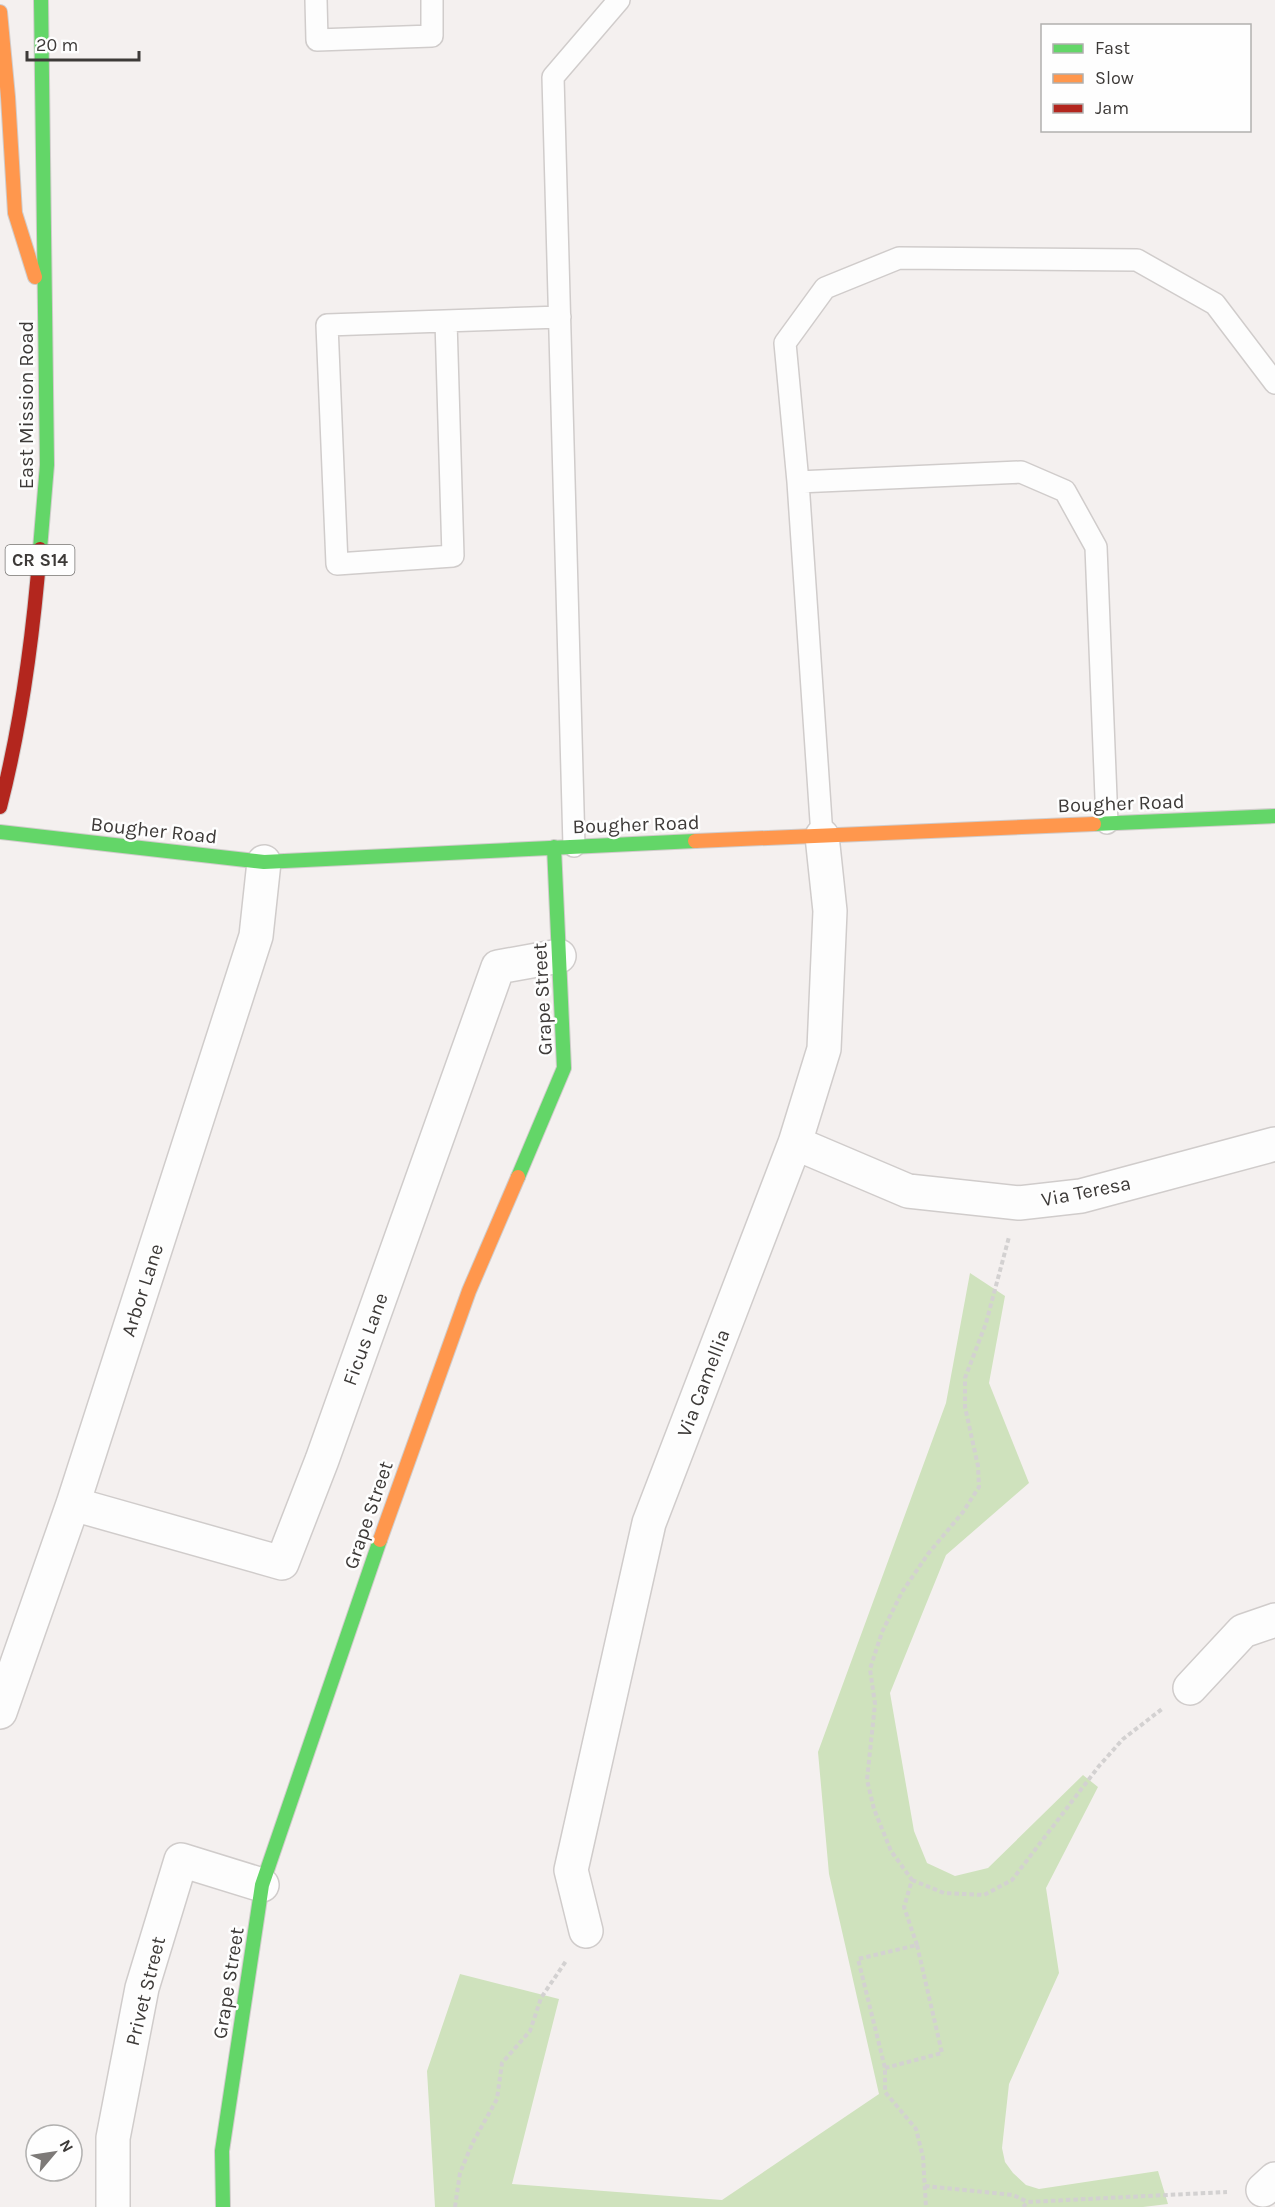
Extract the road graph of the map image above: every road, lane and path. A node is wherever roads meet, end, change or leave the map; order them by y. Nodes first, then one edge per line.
1 (41, 0) edge
2 (315, 0) edge
3 (432, 0) edge
4 (619, 0) edge
5 (0, 12) edge
6 (46, 310) junction
7 (560, 317) junction
8 (446, 321) junction
9 (1275, 383) edge
10 (798, 482) junction
11 (0, 807) edge
12 (1275, 816) edge
13 (1107, 823) junction
14 (0, 832) edge
15 (822, 836) junction
16 (564, 846) junction
17 (264, 862) junction
18 (560, 956) junction
19 (795, 1143) junction
20 (1275, 1144) edge
21 (1019, 1203) junction
22 (73, 1504) junction
23 (1275, 1620) edge
24 (1190, 1688) joint
25 (0, 1713) edge
26 (912, 1880) junction
27 (262, 1885) junction
28 (586, 1931) joint
29 (916, 1945) junction
30 (885, 2068) junction
31 (1269, 2184) edge
32 (925, 2186) junction
33 (1028, 2202) junction
34 (112, 2207) edge
35 (223, 2207) edge
36 (455, 2207) edge
37 (926, 2207) edge
38 (1023, 2207) edge

1 - 6 street, East Mission Road / CR S14
2 - 3 lane
4 - 7 lane
5 - 6 street
6 - 11 street, East Mission Road / CR S14
7 - 8 lane
7 - 16 lane
8 - 8 lane
9 - 10 lane
10 - 13 lane
10 - 15 lane
12 - 13 street, Bougher Road
13 - 15 street, Bougher Road
14 - 17 street, Bougher Road
15 - 16 street, Bougher Road
15 - 19 street, Via Camellia
16 - 17 street, Bougher Road
16 - 18 street, Grape Street
17 - 22 street, Arbor Lane
18 - 22 street, Ficus Lane
18 - 27 street, Grape Street
19 - 21 street, Via Teresa
19 - 28 street, Via Camellia
20 - 21 street, Via Teresa
21 - 26 path
22 - 25 street, Arbor Lane
23 - 24 street
24 - 26 path
26 - 29 path
27 - 34 street, Privet Street
27 - 35 street, Grape Street
28 - 36 path
29 - 30 path
29 - 30 path
30 - 32 path
31 - 33 path
32 - 33 path
32 - 37 path
33 - 38 path

